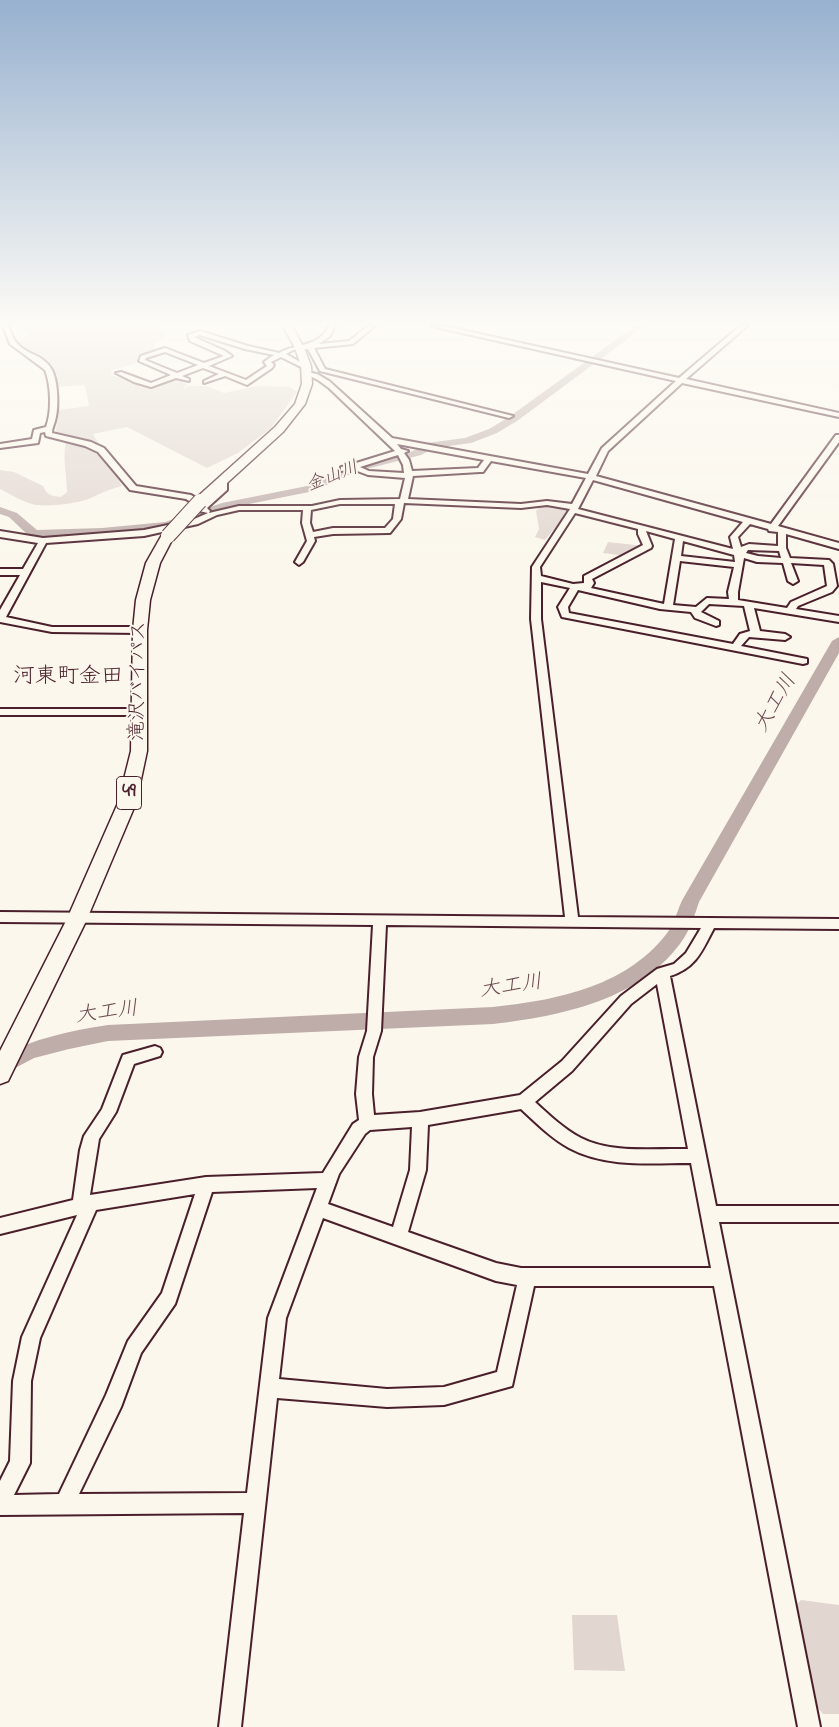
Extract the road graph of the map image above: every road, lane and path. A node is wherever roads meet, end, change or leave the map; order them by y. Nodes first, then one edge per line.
1 (52, 407) edge
2 (297, 407) edge
3 (351, 407) edge
4 (471, 407) edge
5 (652, 407) edge
6 (801, 407) edge
7 (839, 415) edge
8 (509, 416) dead end
9 (48, 429) junction
10 (839, 437) edge
11 (388, 440) junction
12 (0, 446) edge
13 (420, 446) junction
14 (399, 453) junction
15 (489, 458) junction
16 (408, 475) junction
17 (592, 477) junction
18 (170, 490) dead end
19 (158, 492) junction
20 (401, 502) junction
21 (202, 504) junction
22 (307, 508) junction
23 (574, 508) junction
24 (212, 514) junction
25 (747, 522) junction
26 (642, 528) junction
27 (772, 529) junction
28 (782, 532) junction
29 (0, 534) edge
30 (310, 535) junction
31 (679, 538) junction
32 (43, 541) junction
33 (839, 546) edge
34 (782, 549) junction
35 (740, 555) junction
36 (677, 558) junction
37 (786, 561) junction
38 (300, 562) dead end
39 (739, 565) junction
40 (0, 572) edge
41 (25, 572) junction
42 (536, 578) junction
43 (793, 581) dead end
44 (573, 587) junction
45 (734, 602) junction
46 (748, 605) junction
47 (668, 607) junction
48 (698, 610) junction
49 (790, 611) junction
50 (0, 618) edge
51 (839, 619) edge
52 (716, 623) dead end
53 (140, 630) junction
54 (756, 634) junction
55 (785, 637) dead end
56 (736, 647) junction
57 (803, 661) dead end
58 (0, 712) edge
59 (140, 712) junction
60 (0, 918) edge
61 (77, 919) junction
62 (380, 921) junction
63 (572, 922) junction
64 (711, 922) junction
65 (839, 924) edge
66 (662, 973) junction
67 (20, 1033) joint
68 (155, 1052) dead end
69 (0, 1074) edge
70 (524, 1101) junction
71 (420, 1120) junction
72 (367, 1123) junction
73 (697, 1156) junction
74 (328, 1180) junction
75 (206, 1185) junction
76 (85, 1205) junction
77 (317, 1208) junction
78 (709, 1214) junction
79 (839, 1214) edge
80 (0, 1226) edge
81 (398, 1237) junction
82 (527, 1277) junction
83 (721, 1277) junction
84 (269, 1388) junction
85 (0, 1501) edge
86 (255, 1503) junction
87 (64, 1505) junction
88 (0, 1506) edge
89 (230, 1727) edge
90 (809, 1727) edge

1 - 9 street
2 - 21 highway, 滝沢バイパス / 49
3 - 11 street
4 - 8 street
5 - 17 street
6 - 7 street
9 - 12 street
9 - 19 street
10 - 27 street
11 - 13 street
11 - 14 street
13 - 14 street
13 - 15 street
14 - 16 street
14 - 16 street
15 - 16 street
15 - 17 street
16 - 20 street
17 - 23 street
17 - 25 street
18 - 19 street
19 - 21 street
20 - 22 street
20 - 23 street
20 - 30 street
21 - 24 street
21 - 53 highway, 滝沢バイパス / 49, bridge
22 - 24 street
22 - 30 street
23 - 26 street
23 - 42 street
24 - 32 street
25 - 27 street
25 - 35 street
26 - 31 street
26 - 44 street
27 - 28 street
28 - 33 street
28 - 34 street
29 - 32 street
30 - 38 street
31 - 35 street
31 - 36 street
32 - 41 street
34 - 35 street
34 - 37 street
35 - 37 street
35 - 39 street
36 - 39 street
36 - 47 street
37 - 43 street
37 - 49 street
39 - 45 street
40 - 41 street
41 - 50 street
42 - 44 street
42 - 63 street
44 - 47 street
44 - 56 street
45 - 46 street
45 - 48 street
46 - 49 street
46 - 54 street
47 - 48 street
48 - 52 street
49 - 51 street
50 - 53 street
53 - 59 highway, 滝沢バイパス / 49
54 - 55 street
54 - 56 street
56 - 57 street
58 - 59 street
59 - 61 highway, 滝沢バイパス / 49
60 - 61 street
61 - 62 street
61 - 67 highway, 滝沢バイパス / 49
62 - 63 street
62 - 72 street
63 - 64 street
64 - 65 street
64 - 66 street
66 - 70 street
66 - 73 street
67 - 69 highway, 滝沢バイパス / 49
68 - 76 street
70 - 71 street
70 - 73 street
71 - 72 street
71 - 81 street
72 - 74 street
73 - 78 street
74 - 75 street
74 - 77 street
75 - 76 street
75 - 87 street
76 - 80 street
76 - 85 street
77 - 81 street
77 - 84 street
78 - 79 street
78 - 83 street
81 - 82 street
82 - 83 street
82 - 84 street
83 - 90 street
84 - 86 street
86 - 87 street
86 - 89 street
87 - 88 street

